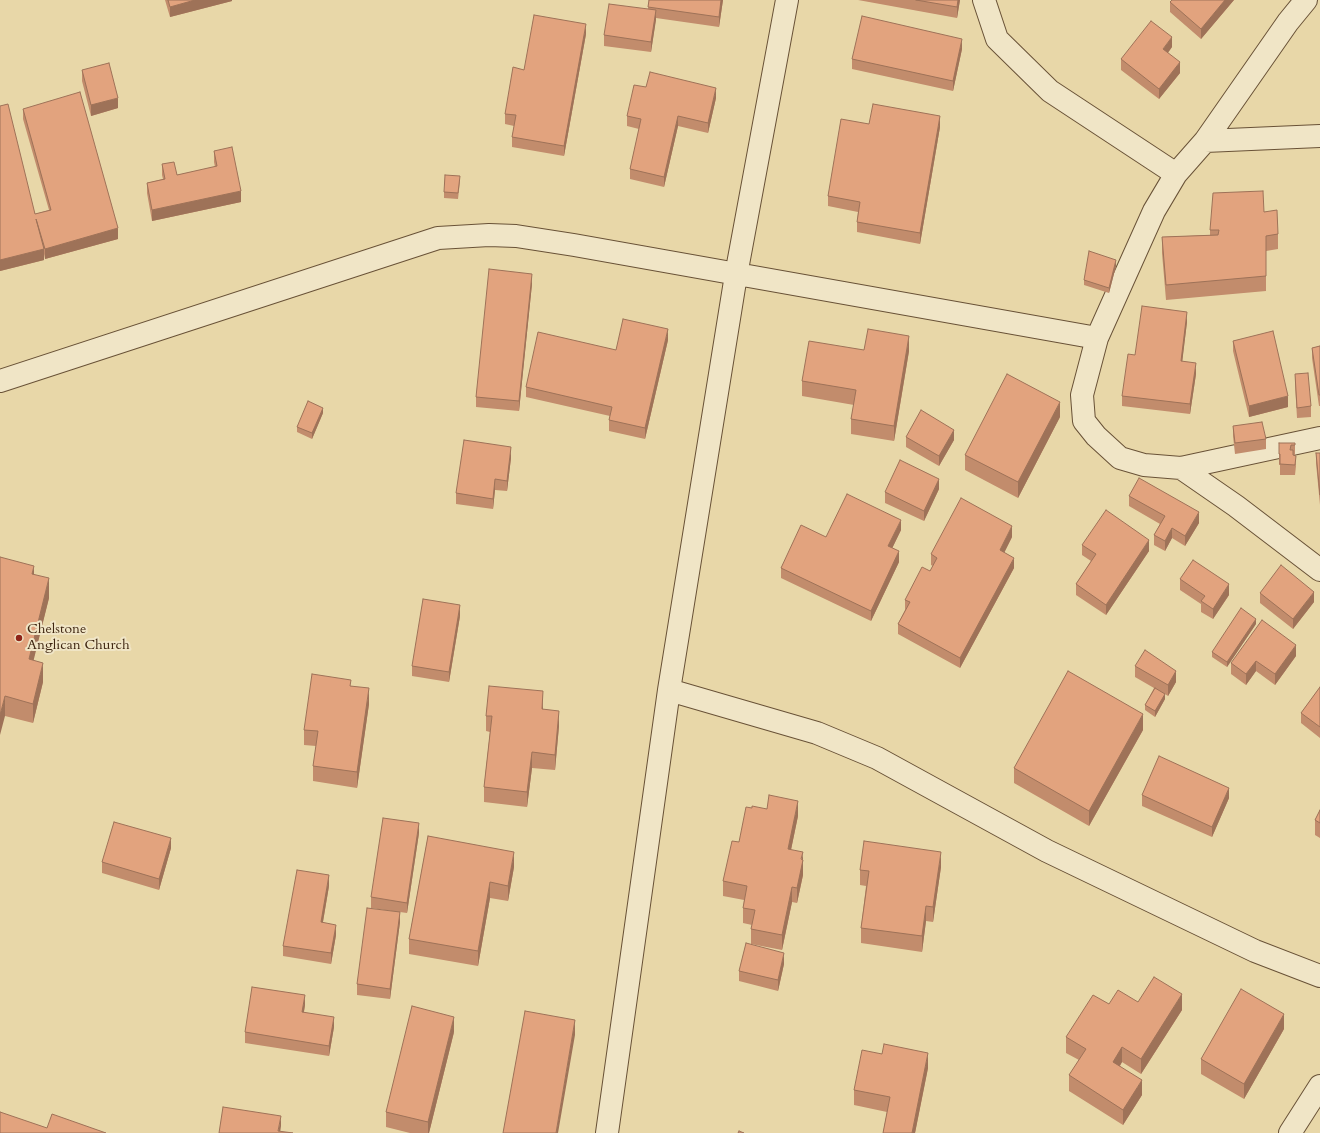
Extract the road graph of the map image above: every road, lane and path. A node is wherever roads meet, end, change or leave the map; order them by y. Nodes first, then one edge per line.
1 (787, 0) edge
2 (984, 0) edge
3 (1306, 0) edge
4 (1320, 136) edge
5 (1205, 141) junction
6 (1176, 174) junction
7 (736, 275) junction
8 (1097, 338) junction
9 (0, 381) edge
10 (1320, 438) edge
11 (1181, 468) junction
12 (1320, 570) edge
13 (668, 690) junction
14 (1320, 976) edge
15 (1320, 1086) edge
16 (607, 1133) edge
17 (1290, 1133) edge

1 - 7 street
2 - 6 street
3 - 5 street
4 - 5 street
5 - 6 street
6 - 8 street
7 - 8 street
7 - 9 street
7 - 13 street
8 - 11 street
10 - 11 street
11 - 12 street
13 - 14 street
13 - 16 street
15 - 17 street

